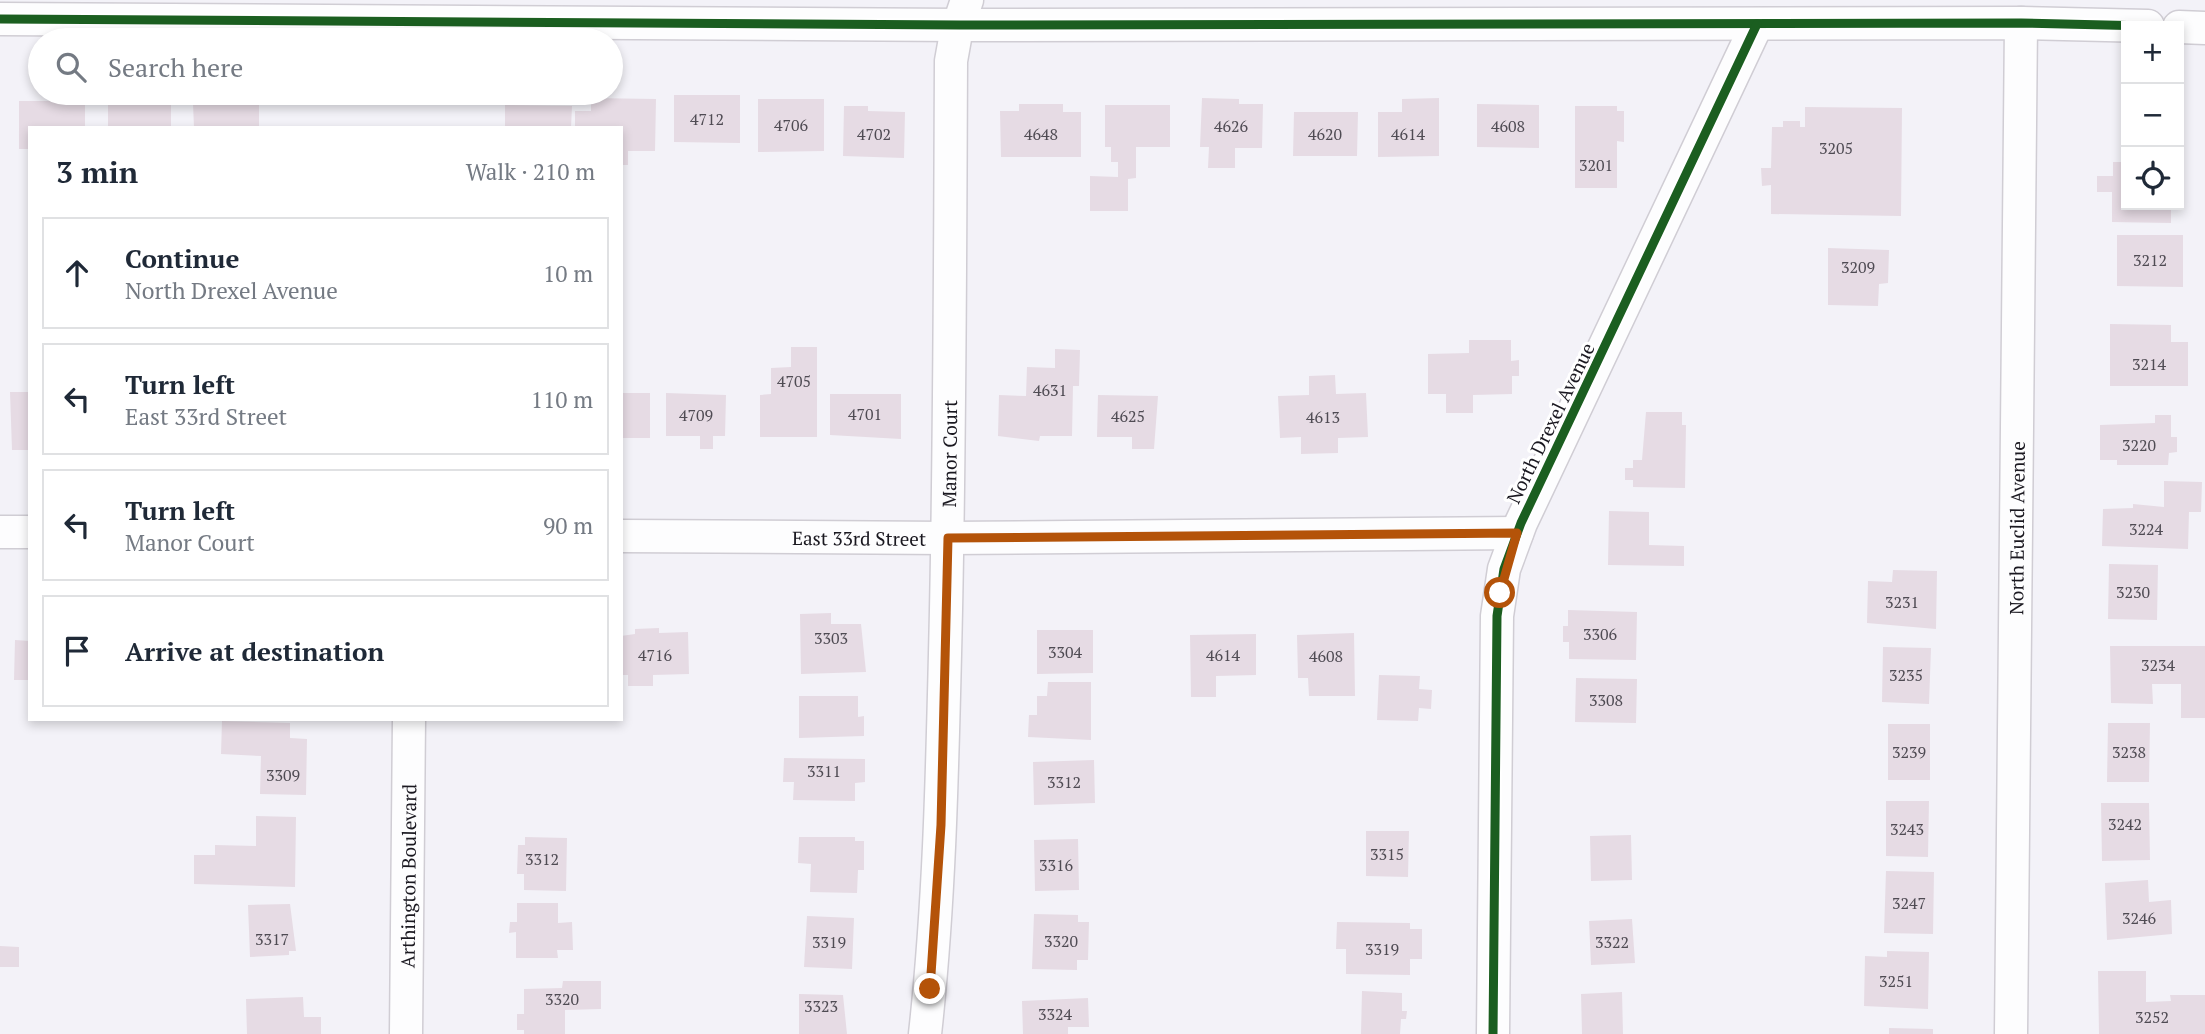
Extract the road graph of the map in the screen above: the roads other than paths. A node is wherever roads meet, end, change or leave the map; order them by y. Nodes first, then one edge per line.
1 (204, 10) edge
2 (615, 10) edge
3 (963, 12) edge
4 (0, 19) edge
5 (1757, 23) junction
6 (2021, 23) junction
7 (2121, 25) edge
8 (2184, 27) edge
9 (2205, 28) edge
10 (0, 532) edge
11 (28, 532) edge
12 (1517, 533) junction
13 (623, 536) edge
14 (948, 538) junction
15 (409, 721) edge
16 (406, 1034) edge
17 (925, 1034) edge
18 (1493, 1034) edge
19 (2011, 1034) edge

1 - 2 street
1 - 4 street
2 - 3 street
3 - 5 street
3 - 14 street, Manor Court
5 - 6 street
5 - 12 street, North Drexel Avenue
6 - 7 street
6 - 19 street, North Euclid Avenue
8 - 9 street
10 - 11 street
12 - 14 street, East 33rd Street
12 - 18 street, North Drexel Avenue
13 - 14 street, East 33rd Street
14 - 17 street, Manor Court
15 - 16 street, Arthington Boulevard

